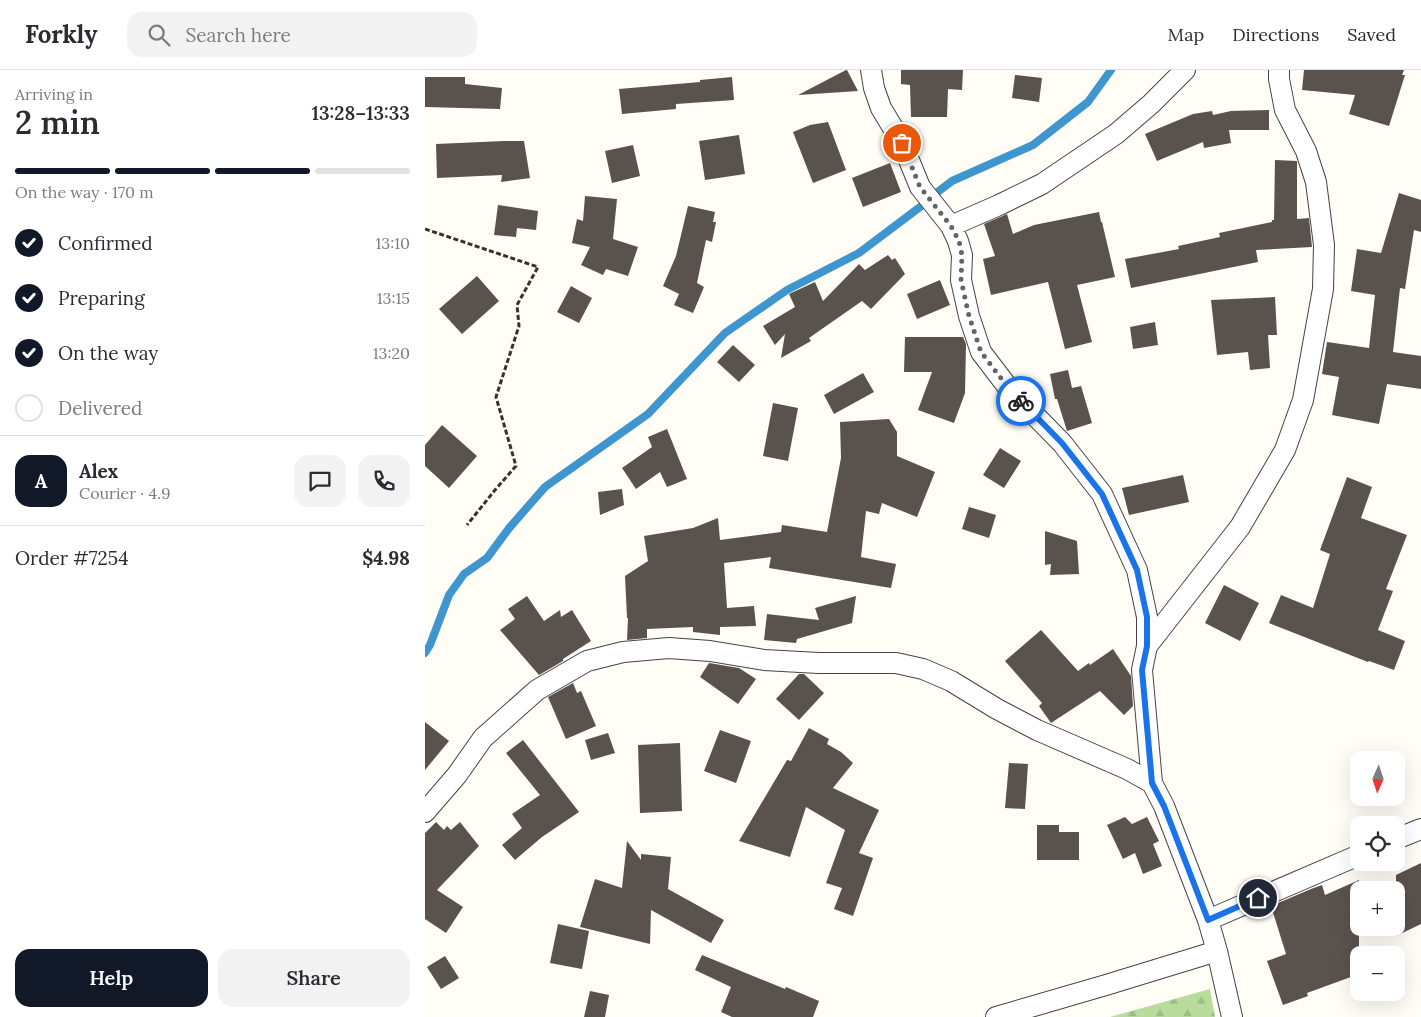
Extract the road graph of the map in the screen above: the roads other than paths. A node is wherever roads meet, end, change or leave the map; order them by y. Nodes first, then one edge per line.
1 (871, 70) edge
2 (1185, 70) edge
3 (1279, 70) edge
4 (951, 226) junction
5 (1147, 646) junction
6 (1152, 783) junction
7 (425, 812) edge
8 (1421, 829) edge
9 (1405, 835) edge
10 (1350, 859) edge
11 (1208, 920) junction
12 (1217, 951) junction
13 (996, 1017) edge
14 (1232, 1017) edge

1 - 4 street
2 - 4 street
3 - 5 street
4 - 5 street
5 - 6 street
6 - 7 street
6 - 11 street
8 - 9 street
10 - 11 street
11 - 12 street
12 - 13 street
12 - 14 street

